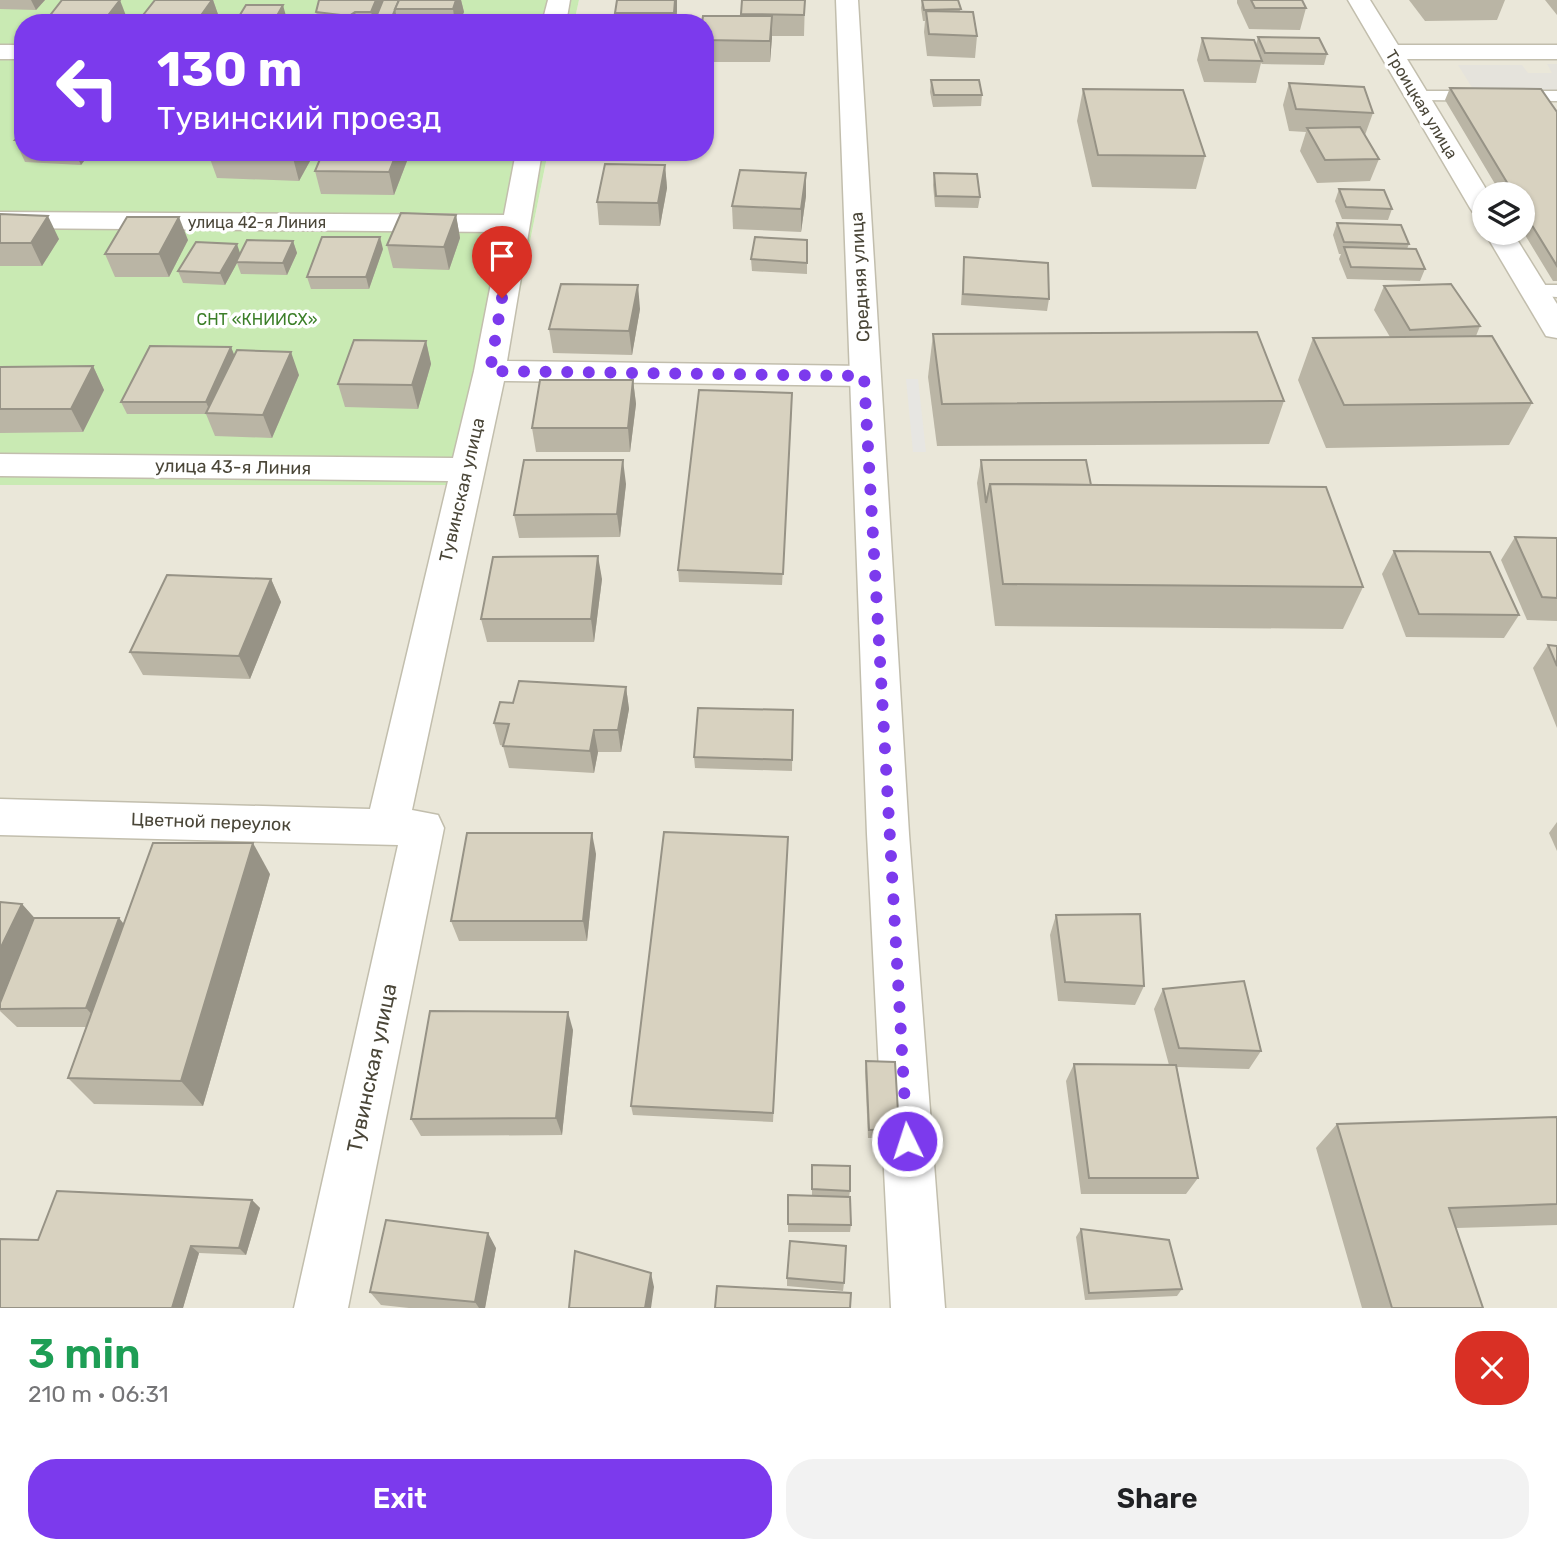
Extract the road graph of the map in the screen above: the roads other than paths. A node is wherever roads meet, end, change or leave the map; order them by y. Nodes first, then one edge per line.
1 (847, 0) edge
2 (1359, 0) edge
3 (1391, 52) junction
4 (1557, 52) edge
5 (1417, 96) junction
6 (1557, 96) edge
7 (526, 161) edge
8 (1472, 188) edge
9 (0, 220) edge
10 (514, 224) junction
11 (1509, 245) edge
12 (1545, 291) edge
13 (1557, 329) edge
14 (490, 371) junction
15 (864, 376) junction
16 (0, 465) edge
17 (465, 470) junction
18 (0, 817) edge
19 (405, 828) junction
20 (321, 1308) edge
21 (918, 1308) edge

1 - 15 street, Средняя улица
2 - 3 street, Троицкая улица
3 - 4 street
3 - 5 street, Троицкая улица
5 - 6 lane
5 - 8 street, Троицкая улица
7 - 10 street, Тувинская улица
9 - 10 street, улица 42-я Линия
10 - 14 street, Тувинская улица
11 - 12 street
12 - 13 street
14 - 15 street
14 - 17 street, Тувинская улица
15 - 21 street, Средняя улица
16 - 17 street, улица 43-я Линия
17 - 19 street, Тувинская улица
18 - 19 street, Цветной переулок
19 - 20 street, Тувинская улица

